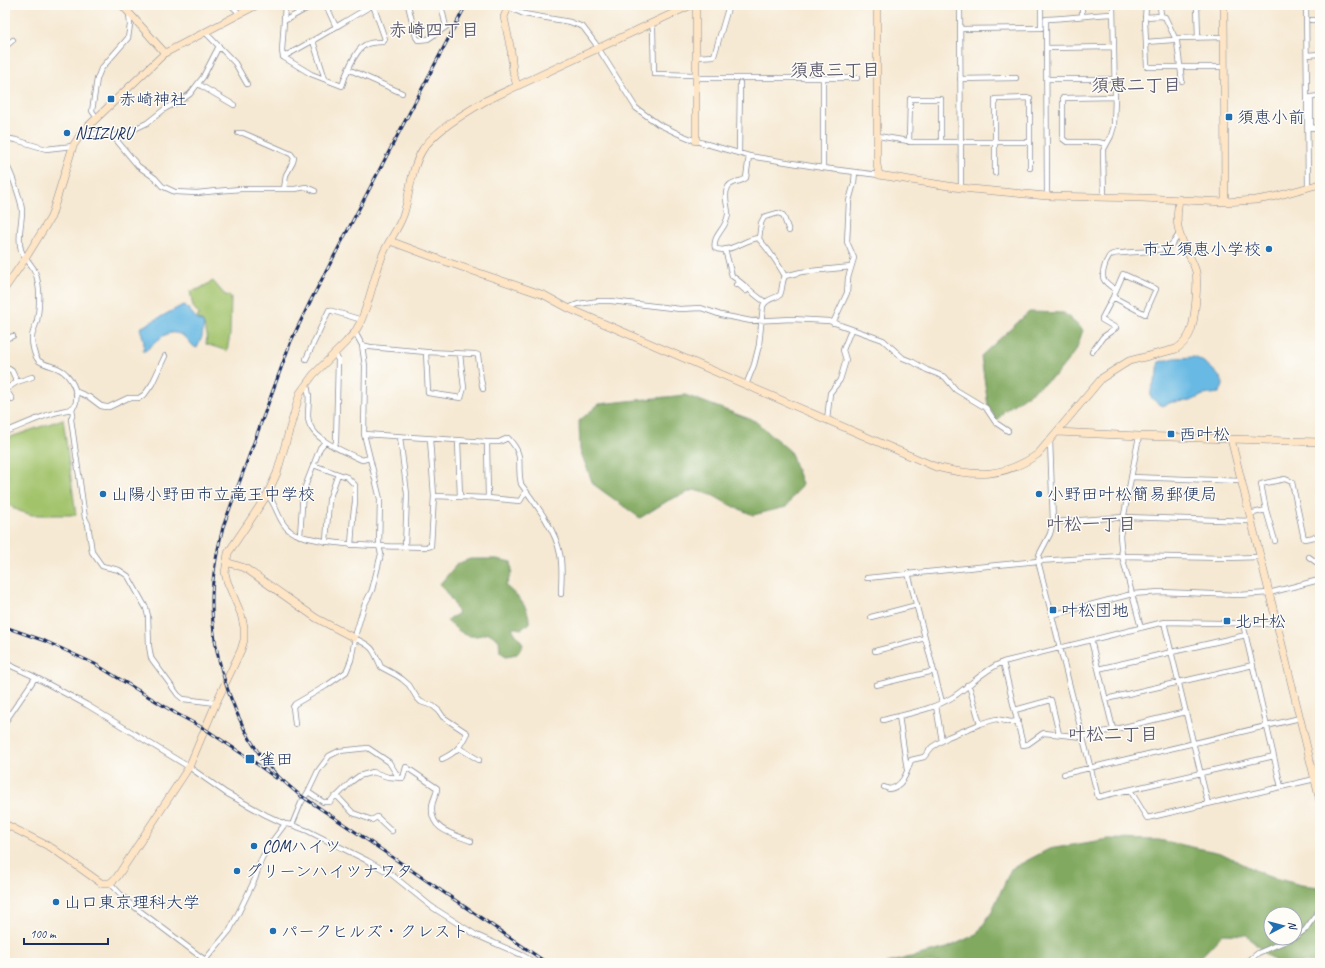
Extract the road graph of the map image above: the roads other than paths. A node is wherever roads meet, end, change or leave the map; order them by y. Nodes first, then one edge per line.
1 (122, 5) edge
2 (231, 5) edge
3 (257, 5) edge
4 (285, 5) edge
5 (313, 5) edge
6 (323, 5) edge
7 (373, 5) edge
8 (408, 5) edge
9 (441, 5) edge
10 (691, 5) edge
11 (696, 5) edge
12 (729, 5) edge
13 (877, 5) edge
14 (960, 5) edge
15 (1040, 5) edge
16 (1082, 5) edge
17 (1113, 5) edge
18 (1146, 5) edge
19 (1160, 5) edge
20 (1197, 5) edge
21 (1224, 5) edge
22 (1306, 5) edge
23 (508, 6) edge
24 (129, 14) junction
25 (1113, 14) junction
26 (238, 15) junction
27 (1082, 15) junction
28 (1161, 16) junction
29 (1145, 17) junction
30 (1310, 20) dead end
31 (1320, 20) edge
32 (284, 21) junction
33 (651, 24) junction
34 (336, 27) junction
35 (960, 29) junction
36 (205, 32) junction
37 (1225, 37) junction
38 (1198, 38) junction
39 (1176, 39) junction
40 (13, 40) dead end
41 (313, 41) junction
42 (1146, 42) junction
43 (219, 46) junction
44 (5, 47) edge
45 (1114, 47) junction
46 (598, 48) junction
47 (1046, 48) junction
48 (165, 54) junction
49 (1307, 54) junction
50 (1320, 54) edge
51 (283, 57) junction
52 (696, 57) junction
53 (1180, 67) junction
54 (1225, 67) junction
55 (348, 69) junction
56 (696, 76) junction
57 (823, 78) junction
58 (857, 78) dead end
59 (1016, 78) dead end
60 (324, 79) junction
61 (960, 79) junction
62 (1047, 79) junction
63 (1114, 79) junction
64 (1182, 80) dead end
65 (740, 83) dead end
66 (198, 84) junction
67 (247, 84) dead end
68 (517, 86) junction
69 (402, 92) dead end
70 (1320, 96) edge
71 (1115, 97) junction
72 (234, 105) dead end
73 (97, 118) junction
74 (1320, 127) edge
75 (238, 133) dead end
76 (78, 136) junction
77 (113, 136) junction
78 (878, 136) junction
79 (5, 138) edge
80 (696, 141) junction
81 (909, 142) junction
82 (941, 142) junction
83 (960, 142) junction
84 (994, 142) junction
85 (1030, 142) junction
86 (1106, 144) junction
87 (73, 146) junction
88 (739, 153) junction
89 (749, 156) junction
90 (5, 163) edge
91 (823, 168) junction
92 (1030, 168) dead end
93 (856, 172) junction
94 (995, 173) dead end
95 (879, 175) junction
96 (1320, 184) edge
97 (961, 188) junction
98 (1308, 188) junction
99 (284, 189) junction
100 (315, 191) dead end
101 (1047, 196) junction
102 (1104, 198) junction
103 (1179, 199) junction
104 (1225, 202) junction
105 (789, 231) dead end
106 (1179, 234) junction
107 (759, 239) junction
108 (390, 241) junction
109 (725, 249) junction
110 (25, 259) junction
111 (852, 267) junction
112 (785, 276) junction
113 (736, 286) dead end
114 (5, 288) edge
115 (1116, 290) junction
116 (752, 293) junction
117 (1113, 297) junction
118 (765, 302) junction
119 (568, 308) junction
120 (362, 320) junction
121 (761, 322) junction
122 (833, 323) junction
123 (851, 330) junction
124 (355, 332) junction
125 (13, 336) dead end
126 (5, 338) edge
127 (362, 345) junction
128 (426, 352) junction
129 (1092, 352) dead end
130 (335, 353) junction
131 (460, 354) junction
132 (165, 356) dead end
133 (306, 359) dead end
134 (5, 369) edge
135 (32, 377) dead end
136 (17, 382) junction
137 (306, 384) junction
138 (746, 385) junction
139 (5, 389) edge
140 (483, 389) dead end
141 (75, 391) junction
142 (12, 399) dead end
143 (72, 409) junction
144 (827, 420) junction
145 (1008, 431) dead end
146 (5, 432) edge
147 (1057, 432) junction
148 (364, 434) junction
149 (1138, 436) junction
150 (400, 437) junction
151 (430, 439) junction
152 (1231, 439) junction
153 (1050, 440) junction
154 (458, 441) junction
155 (325, 442) junction
156 (487, 442) junction
157 (1320, 442) edge
158 (334, 447) junction
159 (370, 458) junction
160 (313, 465) junction
161 (338, 474) junction
162 (1131, 477) junction
163 (1241, 481) junction
164 (526, 491) junction
165 (267, 495) junction
166 (434, 496) junction
167 (460, 496) junction
168 (488, 498) junction
169 (1266, 510) junction
170 (1124, 517) junction
171 (1250, 517) junction
172 (1052, 522) junction
173 (300, 536) junction
174 (1320, 536) edge
175 (1275, 541) dead end
176 (326, 542) junction
177 (352, 545) junction
178 (379, 546) junction
179 (404, 547) junction
180 (1122, 556) junction
181 (1260, 557) junction
182 (1309, 557) dead end
183 (1038, 561) junction
184 (226, 562) junction
185 (1320, 565) edge
186 (908, 573) junction
187 (867, 578) dead end
188 (1319, 580) edge
189 (1269, 593) junction
190 (561, 594) dead end
191 (1132, 594) junction
192 (917, 605) junction
193 (1052, 615) junction
194 (871, 617) dead end
195 (1164, 622) junction
196 (1243, 624) junction
197 (1278, 624) junction
198 (1141, 628) junction
199 (1246, 635) junction
200 (354, 638) junction
201 (925, 638) junction
202 (1091, 640) junction
203 (1060, 648) junction
204 (875, 651) dead end
205 (1172, 652) junction
206 (1003, 662) junction
207 (5, 663) edge
208 (1253, 665) junction
209 (1098, 669) junction
210 (934, 671) junction
211 (35, 678) junction
212 (1179, 682) junction
213 (876, 685) dead end
214 (967, 685) junction
215 (1106, 699) junction
216 (942, 702) junction
217 (216, 703) junction
218 (936, 706) junction
219 (1015, 710) junction
220 (1186, 712) junction
221 (900, 716) junction
222 (1300, 718) junction
223 (883, 720) dead end
224 (1018, 721) junction
225 (5, 722) edge
226 (295, 724) dead end
227 (980, 724) junction
228 (1267, 726) junction
229 (1113, 729) junction
230 (1059, 734) junction
231 (1083, 737) junction
232 (942, 741) junction
233 (1193, 743) junction
234 (459, 748) junction
235 (1274, 756) junction
236 (442, 759) dead end
237 (479, 760) dead end
238 (189, 767) junction
239 (1091, 767) junction
240 (907, 772) junction
241 (1064, 774) dead end
242 (1200, 774) junction
243 (399, 778) junction
244 (1315, 779) junction
245 (884, 786) dead end
246 (1281, 787) junction
247 (1130, 790) junction
248 (308, 792) junction
249 (337, 796) junction
250 (1320, 801) edge
251 (1208, 804) junction
252 (5, 824) edge
253 (285, 824) junction
254 (292, 825) junction
255 (392, 831) dead end
256 (471, 840) dead end
257 (110, 883) junction
258 (1320, 909) edge
259 (1303, 931) edge
260 (1274, 946) edge
261 (205, 962) edge
262 (536, 963) edge
263 (1246, 963) edge

1 - 24 street
2 - 26 street
3 - 26 street
4 - 32 street
5 - 32 street
6 - 34 street
7 - 34 street
7 - 55 street
8 - 9 street
10 - 33 street
11 - 52 street
12 - 52 street
13 - 78 street
14 - 35 street
15 - 35 street
16 - 27 street
17 - 25 street
18 - 29 street
19 - 28 street
20 - 38 street
21 - 37 street
22 - 49 street
23 - 46 street
23 - 68 street
24 - 48 street
24 - 73 street
25 - 27 street
25 - 45 street
26 - 36 street
27 - 47 street
28 - 29 street
28 - 39 street
29 - 42 street
30 - 31 street
32 - 51 street
33 - 46 street
33 - 56 street
34 - 41 street
35 - 61 street
36 - 43 street
36 - 48 street
37 - 38 street
37 - 54 street
38 - 39 street
39 - 42 street
39 - 53 street
40 - 44 street
41 - 51 street
41 - 60 street
42 - 53 street
43 - 66 street
43 - 67 street
45 - 47 street
45 - 63 street
46 - 68 street
46 - 80 street
47 - 62 street
48 - 73 street
49 - 50 street
49 - 98 street
51 - 60 street
52 - 56 street
53 - 54 street
53 - 64 street
54 - 104 street
55 - 60 street
55 - 69 street
56 - 57 street
56 - 80 street
57 - 58 street
57 - 91 street
59 - 61 street
61 - 83 street
62 - 63 street
62 - 101 street
63 - 71 street
65 - 88 street
66 - 72 street
66 - 77 street
68 - 108 street
70 - 74 street
71 - 86 street
71 - 86 street
73 - 76 street
75 - 99 street
76 - 77 street
76 - 87 street
77 - 99 street
78 - 81 street
78 - 95 street
79 - 87 street
80 - 88 street
81 - 82 street
81 - 82 street
82 - 83 street
83 - 84 street
83 - 97 street
84 - 85 street
84 - 85 street
84 - 94 street
85 - 92 street
86 - 102 street
87 - 110 street
88 - 89 street
89 - 91 street
89 - 109 street
90 - 110 street
91 - 93 street
93 - 95 street
93 - 111 street
95 - 97 street
96 - 98 street
97 - 101 street
98 - 104 street
99 - 100 street
101 - 102 street
102 - 103 street
103 - 104 street
103 - 106 street
105 - 107 street
106 - 115 street
106 - 147 street
107 - 109 street
107 - 112 street
108 - 119 street
108 - 120 street
109 - 116 street
110 - 114 street
110 - 141 street
111 - 112 street
111 - 122 street
112 - 118 street
113 - 116 street
115 - 117 street
115 - 117 street
116 - 118 street
117 - 129 street
118 - 121 street
119 - 121 street
119 - 138 street
120 - 124 street
120 - 133 street
121 - 122 street
121 - 138 street
122 - 123 street
123 - 144 street
123 - 145 street
124 - 127 street
124 - 130 street
125 - 126 street
127 - 128 street
127 - 148 street
128 - 131 street
128 - 131 street
130 - 137 street
130 - 158 street
131 - 140 street
132 - 141 street
134 - 136 street
135 - 136 street
136 - 139 street
137 - 155 street
137 - 165 street
138 - 144 street
139 - 142 street
141 - 143 street
143 - 146 street
143 - 217 street
144 - 153 street
147 - 149 street
147 - 153 street
148 - 150 street
148 - 159 street
149 - 152 street
149 - 162 street
150 - 151 street
150 - 179 street
151 - 154 street
151 - 166 street
152 - 157 street
152 - 163 street
153 - 172 street
154 - 156 street
154 - 167 street
155 - 158 street
155 - 160 street
156 - 164 street
156 - 168 street
158 - 159 street
159 - 178 street
160 - 161 street
160 - 173 street
161 - 176 street
161 - 177 street
162 - 163 street
162 - 170 street
163 - 171 street
164 - 168 street
164 - 190 street
165 - 173 street
165 - 184 street
166 - 167 street
166 - 179 street
167 - 168 street
169 - 171 street
169 - 174 street
169 - 175 street
170 - 171 street
170 - 172 street
170 - 180 street
171 - 181 street
172 - 183 street
173 - 176 street
176 - 177 street
177 - 178 street
178 - 179 street
178 - 200 street
180 - 181 street
180 - 183 street
180 - 191 street
181 - 189 street
182 - 185 street
183 - 186 street
183 - 193 street
184 - 200 street
184 - 217 street
186 - 187 street
186 - 192 street
188 - 189 street
189 - 191 street
189 - 197 street
191 - 193 street
191 - 198 street
192 - 194 street
192 - 201 street
193 - 203 street
195 - 196 street
195 - 198 street
195 - 205 street
196 - 197 street
196 - 199 street
197 - 222 street
198 - 202 street
199 - 205 street
199 - 208 street
200 - 226 street
200 - 234 street
201 - 204 street
201 - 210 street
202 - 203 street
202 - 209 street
203 - 206 street
203 - 231 street
205 - 209 street
205 - 212 street
206 - 214 street
206 - 219 street
207 - 211 street
208 - 212 street
208 - 228 street
209 - 215 street
210 - 213 street
210 - 216 street
211 - 225 street
211 - 238 street
212 - 215 street
212 - 220 street
214 - 216 street
214 - 227 street
215 - 229 street
216 - 218 street
217 - 238 street
218 - 221 street
218 - 232 street
219 - 224 street
219 - 230 street
220 - 229 street
220 - 233 street
221 - 223 street
221 - 240 street
222 - 228 street
222 - 244 street
224 - 227 street
224 - 230 street
227 - 232 street
228 - 233 street
228 - 235 street
229 - 231 street
230 - 231 street
231 - 239 street
232 - 240 street
233 - 239 street
233 - 242 street
234 - 236 street
234 - 237 street
235 - 242 street
235 - 246 street
238 - 253 street
238 - 257 street
239 - 241 street
239 - 247 street
240 - 245 street
242 - 247 street
242 - 251 street
243 - 248 street
243 - 249 street
243 - 256 street
244 - 246 street
244 - 250 street
246 - 251 street
247 - 251 street
248 - 249 street
248 - 254 street
249 - 255 street
252 - 257 street
253 - 254 street
253 - 261 street
254 - 262 street
257 - 261 street
258 - 259 street
260 - 263 street

